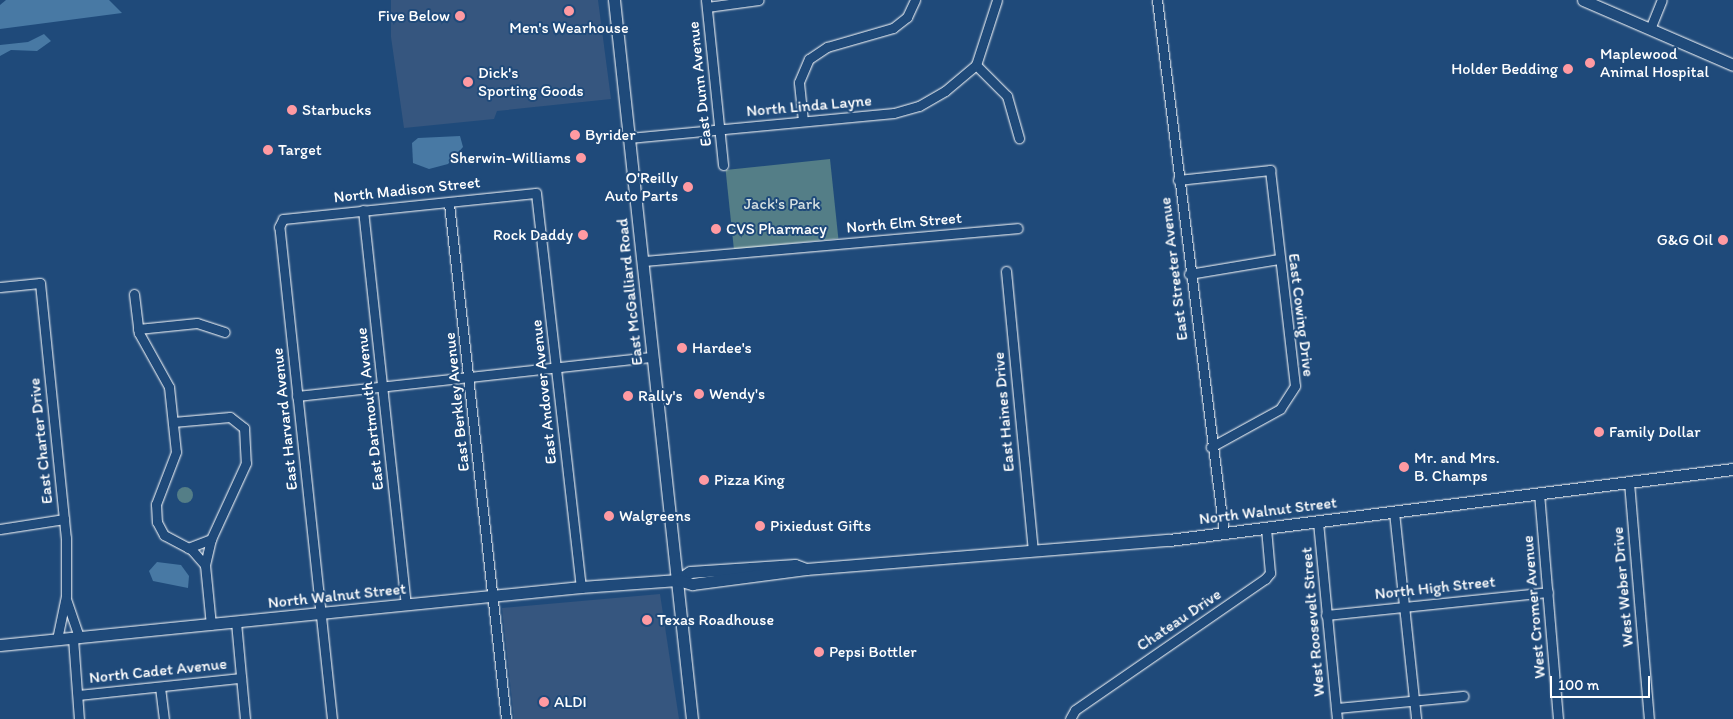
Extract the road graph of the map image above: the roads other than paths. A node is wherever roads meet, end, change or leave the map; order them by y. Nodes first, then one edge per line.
1 (614, 0) edge
2 (758, 0) edge
3 (915, 0) edge
4 (997, 0) edge
5 (1157, 0) edge
6 (1583, 0) edge
7 (1662, 0) edge
8 (707, 3) edge
9 (1650, 29) junction
10 (976, 65) junction
11 (1733, 66) edge
12 (803, 121) junction
13 (720, 128) junction
14 (629, 138) junction
15 (1019, 138) dead end
16 (723, 165) dead end
17 (1178, 180) junction
18 (536, 193) joint
19 (449, 204) junction
20 (363, 210) junction
21 (281, 221) joint
22 (1018, 228) dead end
23 (1279, 259) junction
24 (643, 261) junction
25 (1006, 271) dead end
26 (1189, 274) junction
27 (0, 288) edge
28 (134, 294) dead end
29 (138, 329) junction
30 (225, 332) dead end
31 (653, 357) junction
32 (556, 367) junction
33 (470, 378) junction
34 (382, 388) junction
35 (297, 396) junction
36 (173, 422) junction
37 (1211, 447) junction
38 (1733, 469) edge
39 (1629, 482) junction
40 (1539, 493) junction
41 (1394, 512) junction
42 (64, 519) junction
43 (1318, 522) junction
44 (1266, 528) junction
45 (0, 529) edge
46 (1224, 533) junction
47 (212, 539) junction
48 (188, 548) junction
49 (1032, 551) junction
50 (205, 566) junction
51 (678, 580) junction
52 (581, 587) junction
53 (1548, 592) junction
54 (66, 596) junction
55 (492, 597) junction
56 (406, 605) junction
57 (1402, 606) junction
58 (320, 614) junction
59 (1326, 615) junction
60 (236, 622) junction
61 (211, 625) junction
62 (76, 638) junction
63 (56, 640) junction
64 (0, 645) edge
65 (241, 678) junction
66 (160, 687) junction
67 (78, 695) junction
68 (1463, 696) dead end
69 (1415, 701) junction
70 (1336, 708) junction
71 (79, 719) edge
72 (164, 719) edge
73 (245, 719) edge
74 (332, 719) edge
75 (506, 719) edge
76 (692, 719) edge
77 (1070, 719) edge
78 (1337, 719) edge
79 (1416, 719) edge
80 (1558, 719) edge
81 (1650, 719) edge

1 - 14 main road, East McGalliard Road
2 - 8 street
3 - 12 street
4 - 10 street
5 - 17 street, East Streeter Avenue
6 - 9 main road
7 - 9 street
8 - 13 street, East Dunn Avenue
9 - 11 main road
10 - 12 street, North Linda Layne
10 - 15 street
12 - 13 street, North Linda Layne
13 - 14 street, North Linda Layne
13 - 16 street, East Dunn Avenue
14 - 24 main road, East McGalliard Road
17 - 23 street, East Cowing Drive
17 - 26 street, East Streeter Avenue
18 - 19 street, North Madison Street
18 - 32 street, East Andover Avenue
19 - 20 street, North Madison Street
19 - 33 street, East Berkley Avenue
20 - 21 street, North Madison Street
20 - 34 street, East Dartmouth Avenue
21 - 35 street, East Harvard Avenue
22 - 24 street, North Elm Street
23 - 26 street
23 - 37 street, East Cowing Drive
24 - 31 main road, East McGalliard Road
25 - 49 street, East Haines Drive
26 - 37 street, East Streeter Avenue
27 - 42 street, East Charter Drive
28 - 29 street
29 - 30 street
29 - 36 street
31 - 32 street
31 - 51 main road, East McGalliard Road
32 - 33 street
32 - 52 street, East Andover Avenue
33 - 34 street
33 - 55 street, East Berkley Avenue
34 - 35 street
34 - 56 street, East Dartmouth Avenue
35 - 58 street, East Harvard Avenue
36 - 47 street
36 - 48 street
37 - 46 street, East Streeter Avenue
38 - 39 main road, North Walnut Street
39 - 40 main road, North Walnut Street
39 - 81 street, West Weber Drive
40 - 41 main road, North Walnut Street
40 - 53 street, West Cromer Avenue
41 - 43 main road, North Walnut Street
41 - 57 street
42 - 45 street
42 - 54 street, East Charter Drive
43 - 44 main road, North Walnut Street
43 - 59 street, West Roosevelt Street
44 - 46 main road, North Walnut Street
44 - 77 street, Chateau Drive
46 - 49 main road, North Walnut Street
47 - 48 street
47 - 50 street
48 - 50 street
49 - 51 main road, North Walnut Street
50 - 61 street
51 - 52 main road, North Walnut Street
51 - 76 main road, East McGalliard Road
52 - 55 main road, North Walnut Street
53 - 57 street, North High Street
53 - 80 street, West Cromer Avenue
54 - 62 street, East Charter Drive
54 - 63 street, East Charter Drive
55 - 56 main road, North Walnut Street
55 - 75 street, East Berkley Avenue
56 - 58 main road, North Walnut Street
57 - 59 street, North High Street
57 - 69 street
58 - 60 main road, North Walnut Street
58 - 74 street, East Harvard Avenue
59 - 70 street, West Roosevelt Street
60 - 61 main road, North Walnut Street
60 - 65 street
61 - 62 main road, North Walnut Street
62 - 63 main road, North Walnut Street
62 - 67 street, East Charter Drive
63 - 64 main road, North Walnut Street
65 - 66 street, North Cadet Avenue
65 - 73 street
66 - 67 street, North Cadet Avenue
66 - 72 street
67 - 71 street, East Charter Drive
68 - 69 street
69 - 70 street
69 - 79 street
70 - 78 street, West Roosevelt Street

